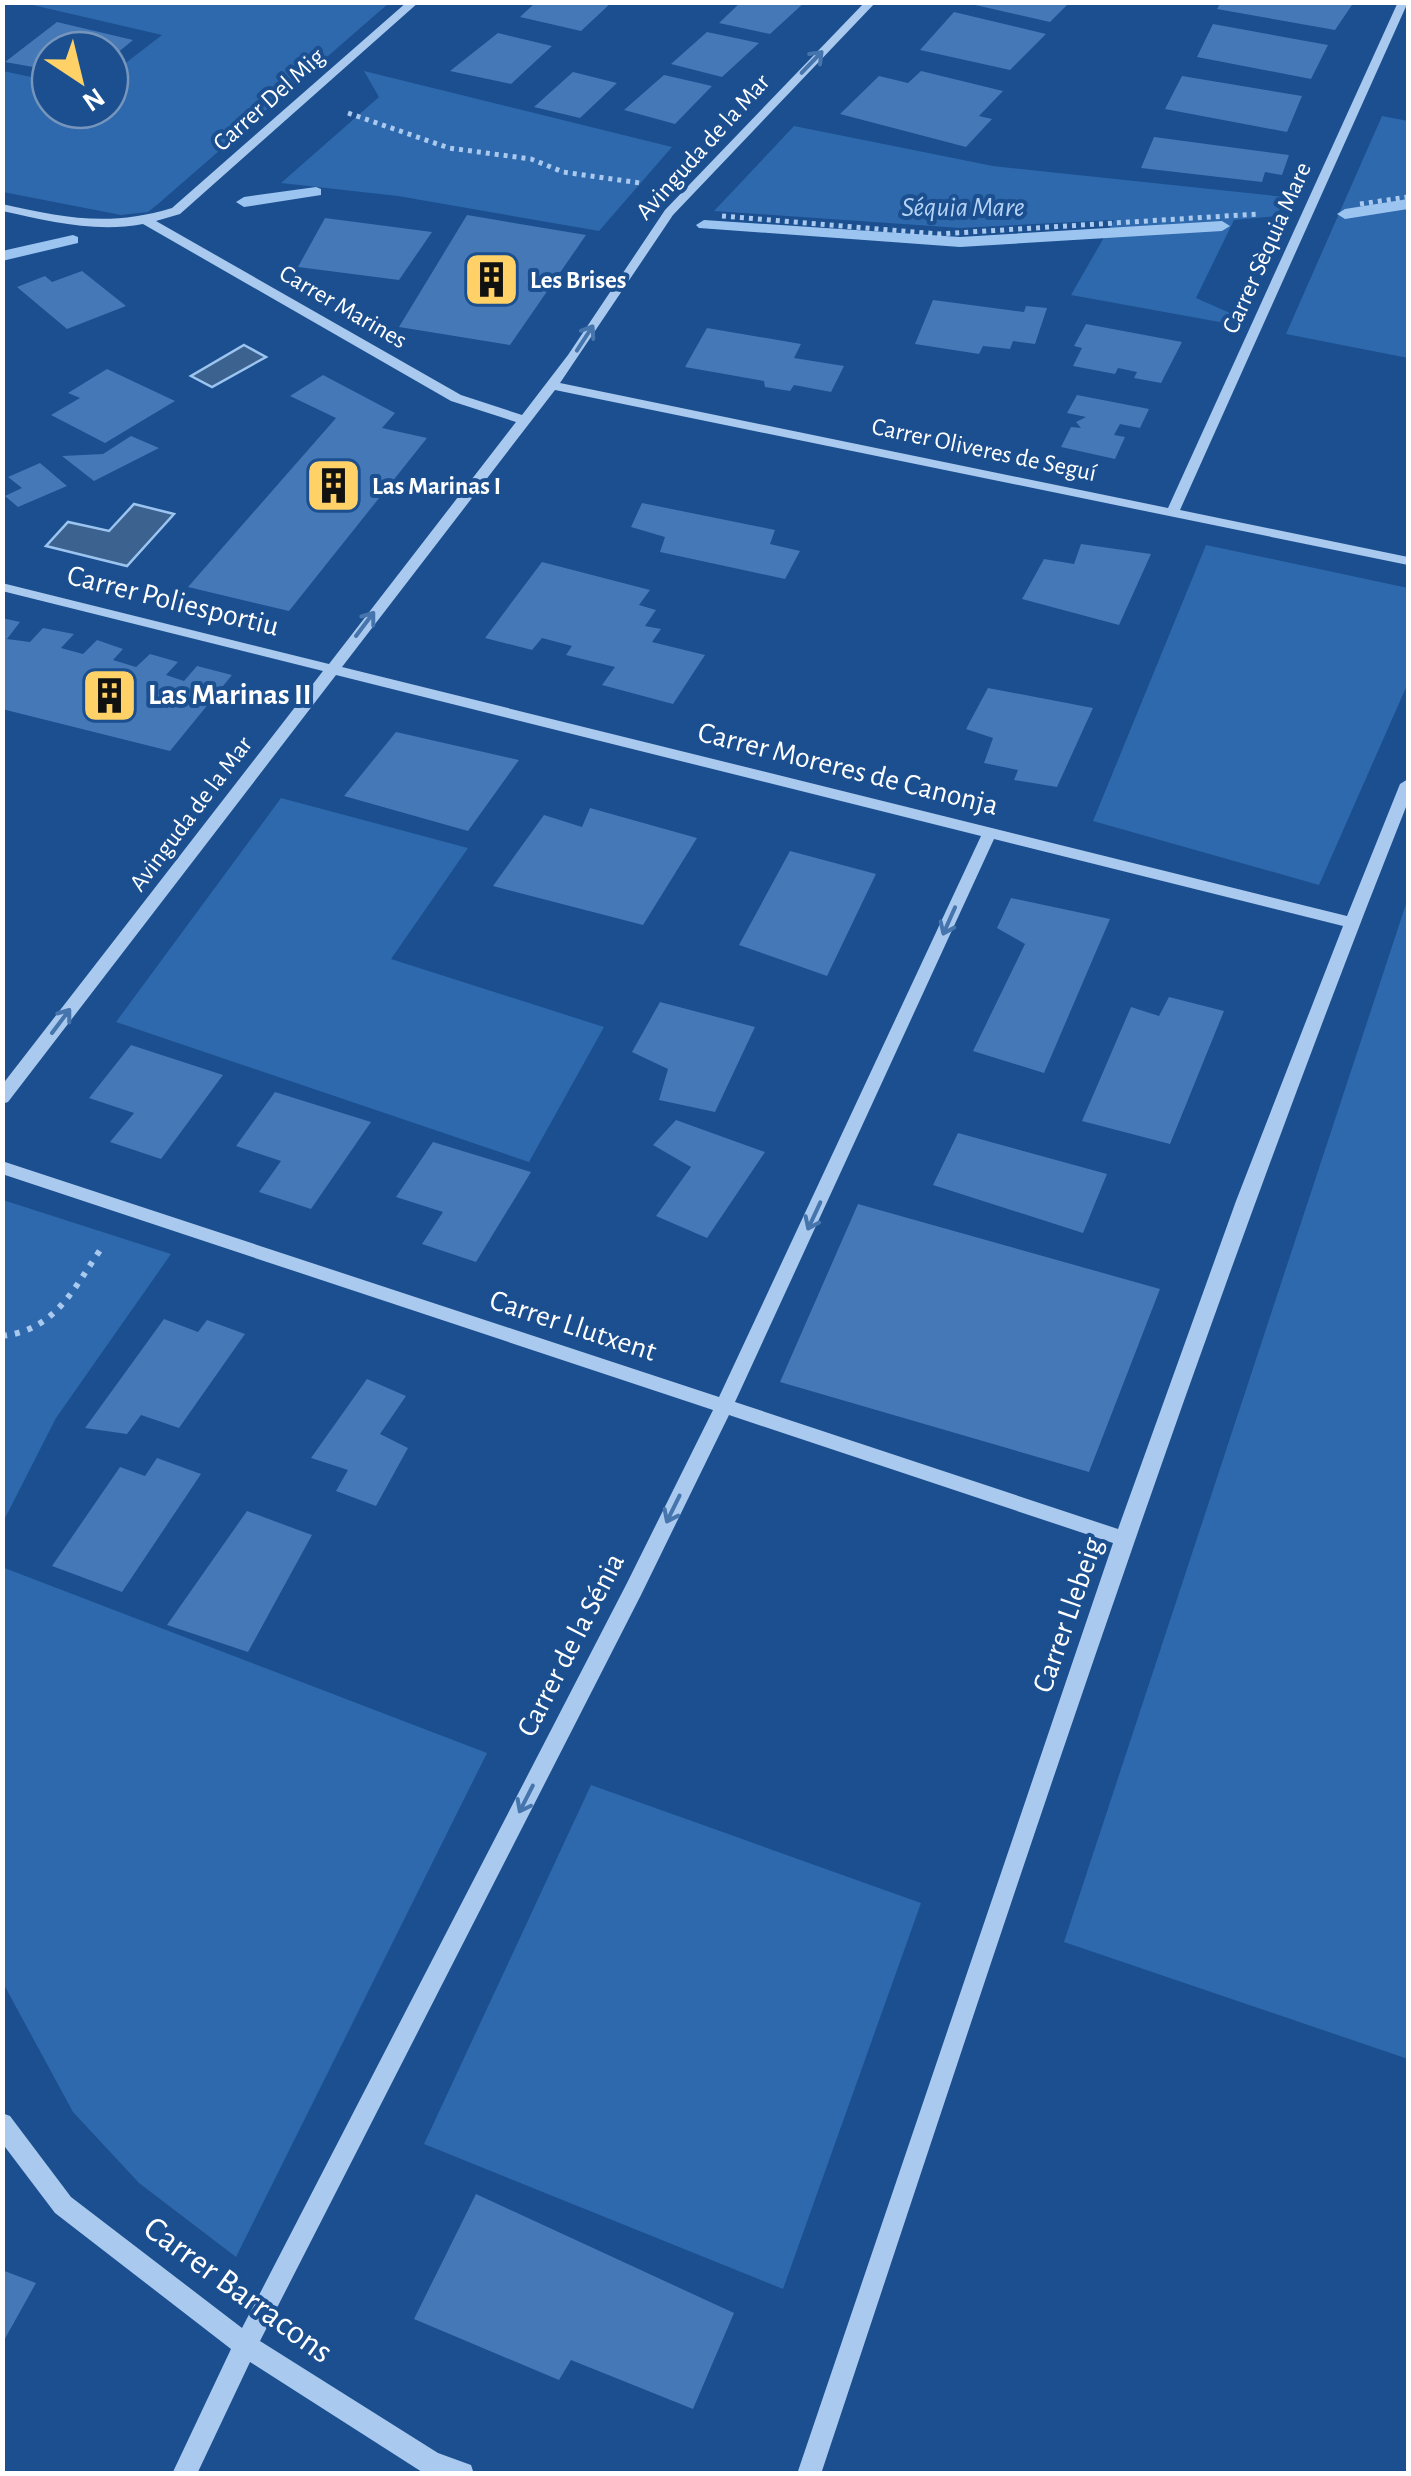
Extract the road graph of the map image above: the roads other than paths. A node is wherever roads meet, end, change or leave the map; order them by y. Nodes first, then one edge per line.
1 (414, 2) edge
2 (872, 2) edge
3 (1404, 2) edge
4 (2, 208) edge
5 (148, 221) junction
6 (551, 385) junction
7 (522, 420) junction
8 (1172, 513) junction
9 (1408, 562) edge
10 (2, 587) edge
11 (331, 669) junction
12 (1408, 784) edge
13 (990, 832) junction
14 (1352, 923) junction
15 (2, 1098) edge
16 (2, 1167) edge
17 (724, 1405) junction
18 (1126, 1539) junction
19 (2, 2124) edge
20 (245, 2344) junction
21 (184, 2474) edge
22 (462, 2474) edge
23 (809, 2474) edge

1 - 5 street, Carrer Del Mig
6 -> 2 street, Avinguda de la Mar
3 - 8 street, Carrer Sèquia Mare
4 - 5 street, Carrer Del Mig
5 - 7 street, Carrer Marines
6 - 7 street, Avinguda de la Mar
6 - 8 street, Carrer Oliveres de Seguí
11 -> 7 street, Avinguda de la Mar
8 - 9 street, Carrer Oliveres de Seguí
10 - 11 street, Carrer Poliesportiu
11 - 13 street, Carrer Moreres de Canonja
15 -> 11 street, Avinguda de la Mar
12 - 14 street, Carrer Llebeig
13 - 14 street, Carrer Moreres de Canonja
13 -> 17 street, Carrer de la Sénia
14 - 18 street, Carrer Llebeig
16 - 17 street, Carrer Llutxent
17 - 18 street, Carrer Llutxent
17 -> 20 street, Carrer de la Sénia
18 - 23 street, Carrer Llebeig
19 - 20 street, Carrer Barracons
20 - 21 street, Carrer de la Sénia
20 - 22 street, Carrer Barracons

